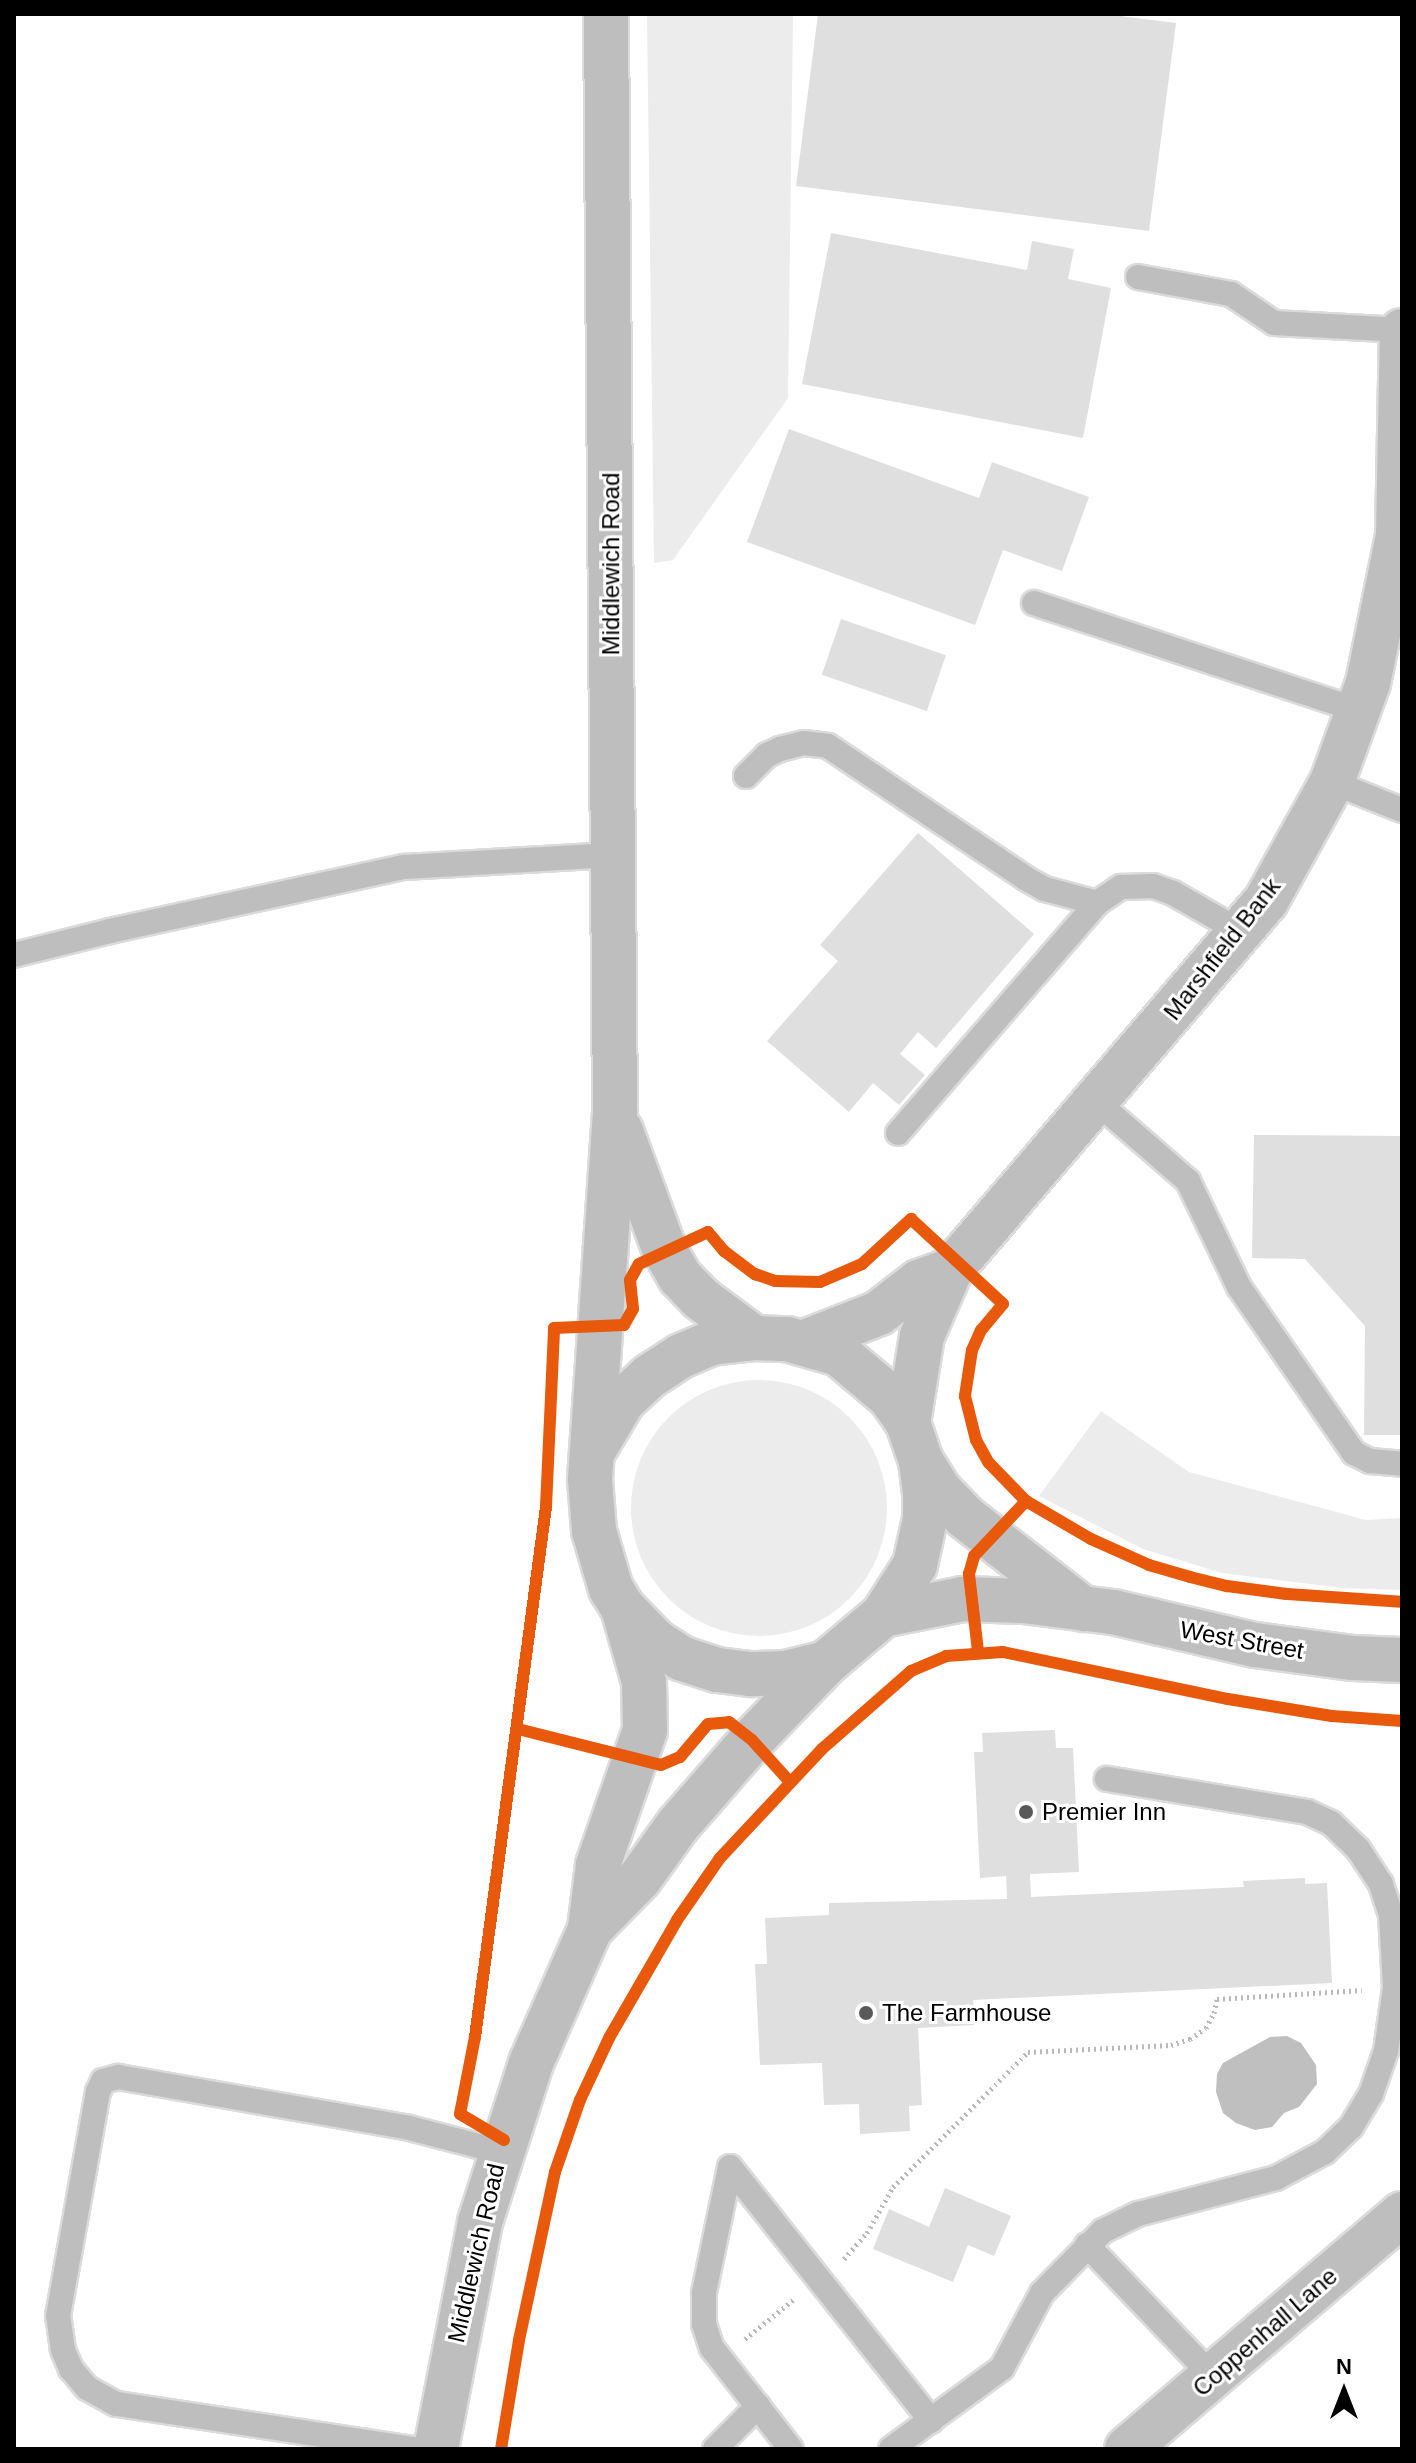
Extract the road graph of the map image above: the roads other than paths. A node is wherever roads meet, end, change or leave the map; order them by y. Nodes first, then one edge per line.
1 (606, 14) edge
2 (1138, 277) dead end
3 (1402, 331) edge
4 (1398, 556) edge
5 (1034, 603) dead end
6 (1358, 710) junction
7 (746, 776) dead end
8 (1332, 782) junction
9 (1402, 810) edge
10 (613, 855) junction
11 (1097, 903) junction
12 (1241, 932) junction
13 (14, 955) edge
14 (1097, 1102) junction
15 (615, 1114) junction
16 (898, 1133) dead end
17 (950, 1271) junction
18 (754, 1338) junction
19 (805, 1342) junction
20 (914, 1442) junction
21 (592, 1453) junction
22 (1402, 1464) edge
23 (623, 1608) junction
24 (1083, 1609) junction
25 (883, 1615) junction
26 (1402, 1660) edge
27 (826, 1663) junction
28 (1107, 1779) dead end
29 (590, 1929) junction
30 (501, 2152) junction
31 (1402, 2214) edge
32 (1087, 2245) junction
33 (1213, 2377) junction
34 (758, 2406) junction
35 (931, 2421) junction
36 (414, 2449) edge
37 (436, 2449) edge
38 (715, 2449) edge
39 (791, 2449) edge
40 (891, 2449) edge
41 (1127, 2449) edge

1 - 10 main road, Middlewich Road
2 - 3 lane
3 - 4 main road, Marshfield Bank
4 - 6 main road, Marshfield Bank
5 - 6 lane
6 - 8 main road, Marshfield Bank
7 - 11 lane
8 - 9 lane
8 - 12 main road, Marshfield Bank
10 - 13 lane
10 - 15 main road, Middlewich Road
11 - 12 lane
11 - 16 lane
12 - 14 main road, Marshfield Bank
14 - 17 main road, Marshfield Bank
14 - 22 lane
15 - 18 main road, Middlewich Road
15 - 21 main road, Middlewich Road
17 - 19 main road, Marshfield Bank
17 - 20 main road, Marshfield Bank
18 - 19 main road
18 - 21 main road
19 - 20 main road, West Street
20 - 24 main road, West Street
20 - 25 main road, Marshfield Bank
21 - 23 main road, Middlewich Road
23 - 27 main road
23 - 29 main road, Middlewich Road
24 - 25 main road, West Street
24 - 26 main road, West Street
25 - 27 main road, Middlewich Road
27 - 29 main road, Middlewich Road
28 - 32 lane
29 - 30 main road, Middlewich Road
30 - 36 lane
30 - 37 main road, Middlewich Road
31 - 33 main road, Coppenhall Lane
32 - 33 lane
32 - 35 lane
33 - 41 main road, Coppenhall Lane
34 - 35 lane
34 - 38 lane
34 - 39 lane
35 - 40 lane

